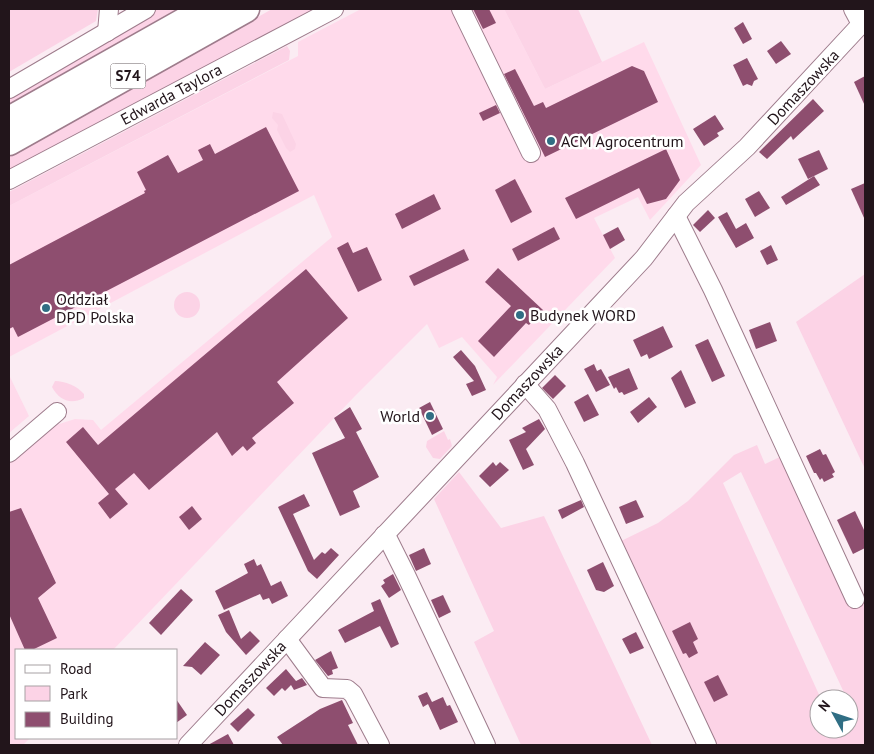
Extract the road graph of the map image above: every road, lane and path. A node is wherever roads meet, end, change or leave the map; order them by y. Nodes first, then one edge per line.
1 (109, 9) edge
2 (146, 9) edge
3 (206, 9) edge
4 (246, 9) edge
5 (334, 9) edge
6 (461, 9) edge
7 (853, 9) edge
8 (863, 22) edge
9 (107, 32) junction
10 (9, 88) edge
11 (9, 120) edge
12 (9, 142) edge
13 (532, 153) dead end
14 (9, 180) edge
15 (676, 216) junction
16 (525, 384) junction
17 (57, 412) dead end
18 (9, 453) edge
19 (384, 535) junction
20 (855, 599) dead end
21 (287, 639) junction
22 (188, 745) edge
23 (380, 745) edge
24 (486, 745) edge
25 (707, 745) edge

1 - 9 street
2 - 9 street
3 - 11 highway, S74
4 - 12 highway, S74
5 - 14 street, Edwarda Taylora
6 - 13 street
7 - 8 street
8 - 15 street, Domaszowska
9 - 10 street
15 - 16 street, Domaszowska
15 - 20 street
16 - 19 street, Domaszowska
16 - 25 street
17 - 18 street
19 - 21 street, Domaszowska
19 - 24 street
21 - 22 street, Domaszowska
21 - 23 street

